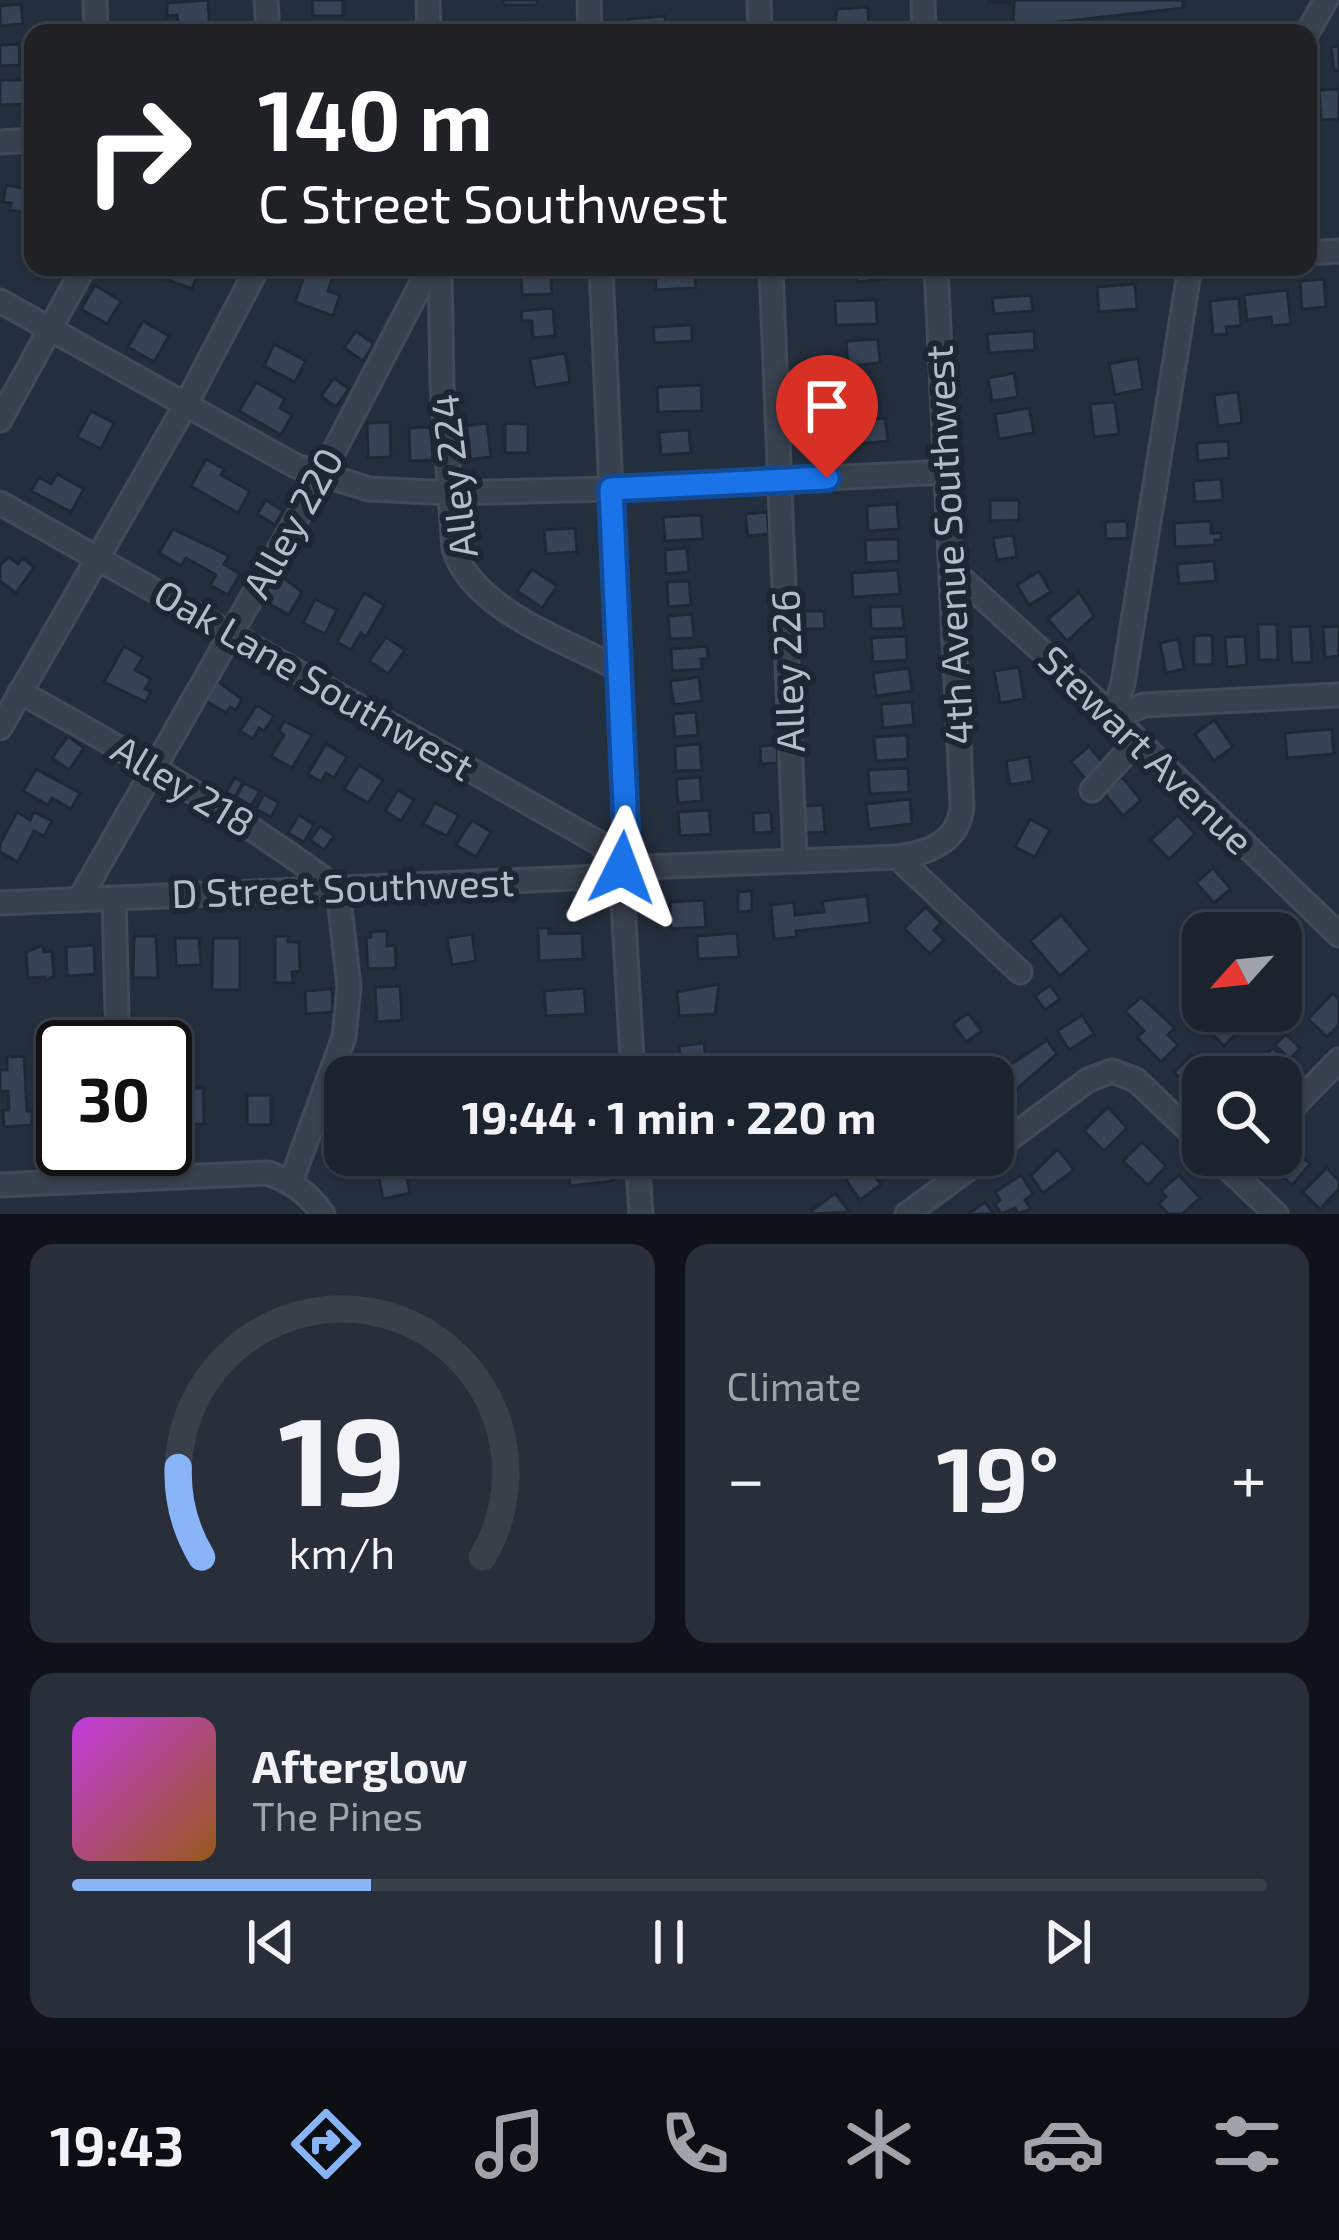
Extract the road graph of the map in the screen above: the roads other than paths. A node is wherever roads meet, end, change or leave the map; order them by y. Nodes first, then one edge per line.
1 (79, 276) edge
2 (252, 276) edge
3 (425, 276) edge
4 (440, 276) edge
5 (601, 276) edge
6 (771, 276) edge
7 (936, 276) edge
8 (1189, 276) edge
9 (0, 301) edge
10 (50, 329) junction
11 (185, 406) junction
12 (0, 420) edge
13 (946, 472) junction
14 (321, 476) junction
15 (781, 480) junction
16 (611, 489) junction
17 (452, 493) junction
18 (0, 502) edge
19 (96, 556) junction
20 (951, 569) junction
21 (231, 633) junction
22 (619, 669) junction
23 (20, 692) junction
24 (1339, 695) edge
25 (1113, 718) junction
26 (0, 728) edge
27 (1137, 741) junction
28 (155, 767) junction
29 (1092, 790) dead end
30 (959, 823) joint
31 (897, 857) junction
32 (795, 860) junction
33 (622, 868) junction
34 (338, 889) junction
35 (114, 898) junction
36 (79, 900) junction
37 (0, 903) edge
38 (1339, 935) edge
39 (1020, 972) dead end
40 (117, 1012) dead end
41 (632, 1056) edge
42 (1339, 1060) edge
43 (1302, 1098) edge
44 (1182, 1124) edge
45 (1014, 1135) edge
46 (639, 1176) edge
47 (959, 1176) edge
48 (1244, 1176) edge
49 (291, 1182) junction
50 (0, 1185) edge
51 (323, 1214) edge
52 (641, 1214) edge
53 (907, 1214) edge
54 (1276, 1214) edge

1 - 10 street
2 - 11 street
3 - 14 street, Alley 220
4 - 17 street, Alley 224
5 - 16 street
6 - 15 street, Alley 226
7 - 13 street, 4th Avenue Southwest
8 - 25 street
9 - 10 street
10 - 11 street
10 - 12 street
11 - 14 street
11 - 19 street
13 - 15 street
13 - 20 street, 4th Avenue Southwest
14 - 17 street
14 - 21 street, Alley 220
15 - 16 street
15 - 32 street, Alley 226
16 - 17 street
16 - 22 street
17 - 22 street, Alley 224
18 - 19 street, Oak Lane Southwest
19 - 21 street, Oak Lane Southwest
19 - 23 street
20 - 25 street, Stewart Avenue
20 - 30 street, 4th Avenue Southwest
21 - 28 street, Alley 220
21 - 33 street, Oak Lane Southwest
22 - 33 street
23 - 26 street
23 - 28 street, Alley 218
24 - 25 street
25 - 27 street, Stewart Avenue
27 - 29 street
27 - 38 street, Stewart Avenue
28 - 34 street, Alley 218
28 - 36 street, Alley 220
30 - 31 street, D Street Southwest
31 - 32 street, D Street Southwest
31 - 39 street
32 - 33 street, D Street Southwest
33 - 34 street, D Street Southwest
33 - 41 street
34 - 35 street, D Street Southwest
34 - 49 street
35 - 36 street, D Street Southwest
35 - 40 street
36 - 37 street, D Street Southwest
42 - 43 street
44 - 45 street
46 - 52 street
47 - 53 street
48 - 54 street
49 - 50 street
49 - 51 street

